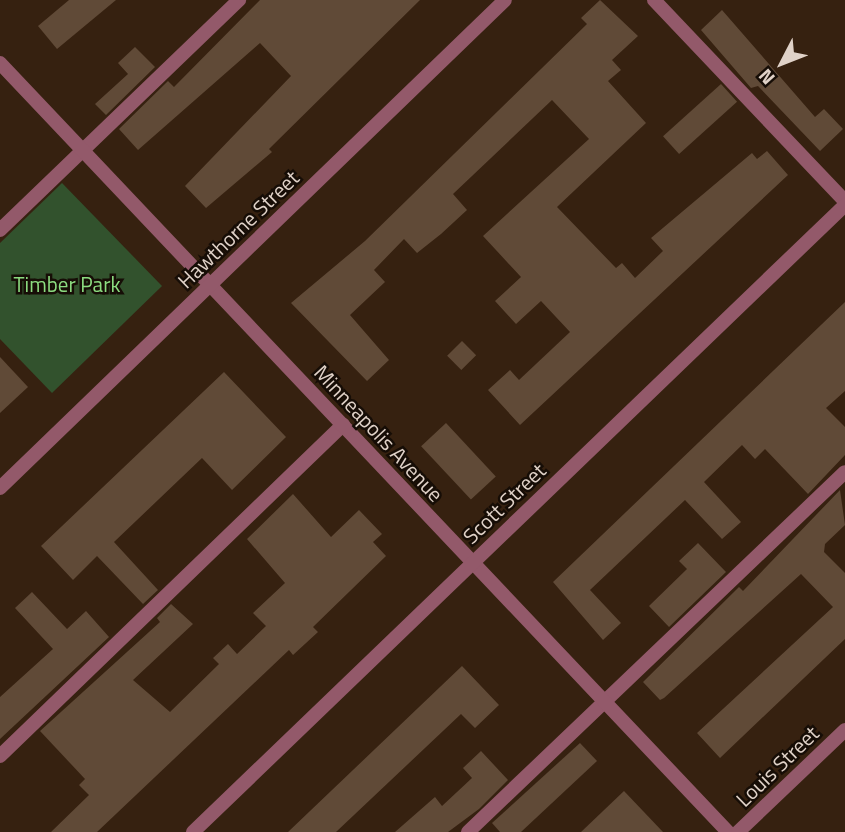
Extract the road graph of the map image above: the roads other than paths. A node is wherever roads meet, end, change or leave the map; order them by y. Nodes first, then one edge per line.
1 (239, 0) edge
2 (505, 0) edge
3 (654, 0) edge
4 (0, 63) edge
5 (83, 150) junction
6 (845, 203) edge
7 (0, 230) edge
8 (211, 285) junction
9 (343, 425) junction
10 (845, 472) edge
11 (0, 488) edge
12 (473, 562) junction
13 (605, 702) junction
14 (845, 730) edge
15 (0, 756) edge
16 (193, 832) edge
17 (468, 832) edge
18 (728, 832) edge
19 (738, 832) edge

1 - 5 street
2 - 8 street, Hawthorne Street
3 - 6 street
4 - 5 street, Minneapolis Avenue
5 - 7 street
5 - 8 street, Minneapolis Avenue
6 - 12 street, Scott Street
8 - 9 street, Minneapolis Avenue
8 - 11 street, Hawthorne Street
9 - 12 street, Minneapolis Avenue
9 - 15 street
10 - 13 street
12 - 13 street, Minneapolis Avenue
12 - 16 street, Scott Street
13 - 17 street
13 - 18 street, Minneapolis Avenue
14 - 19 street, Louis Street

